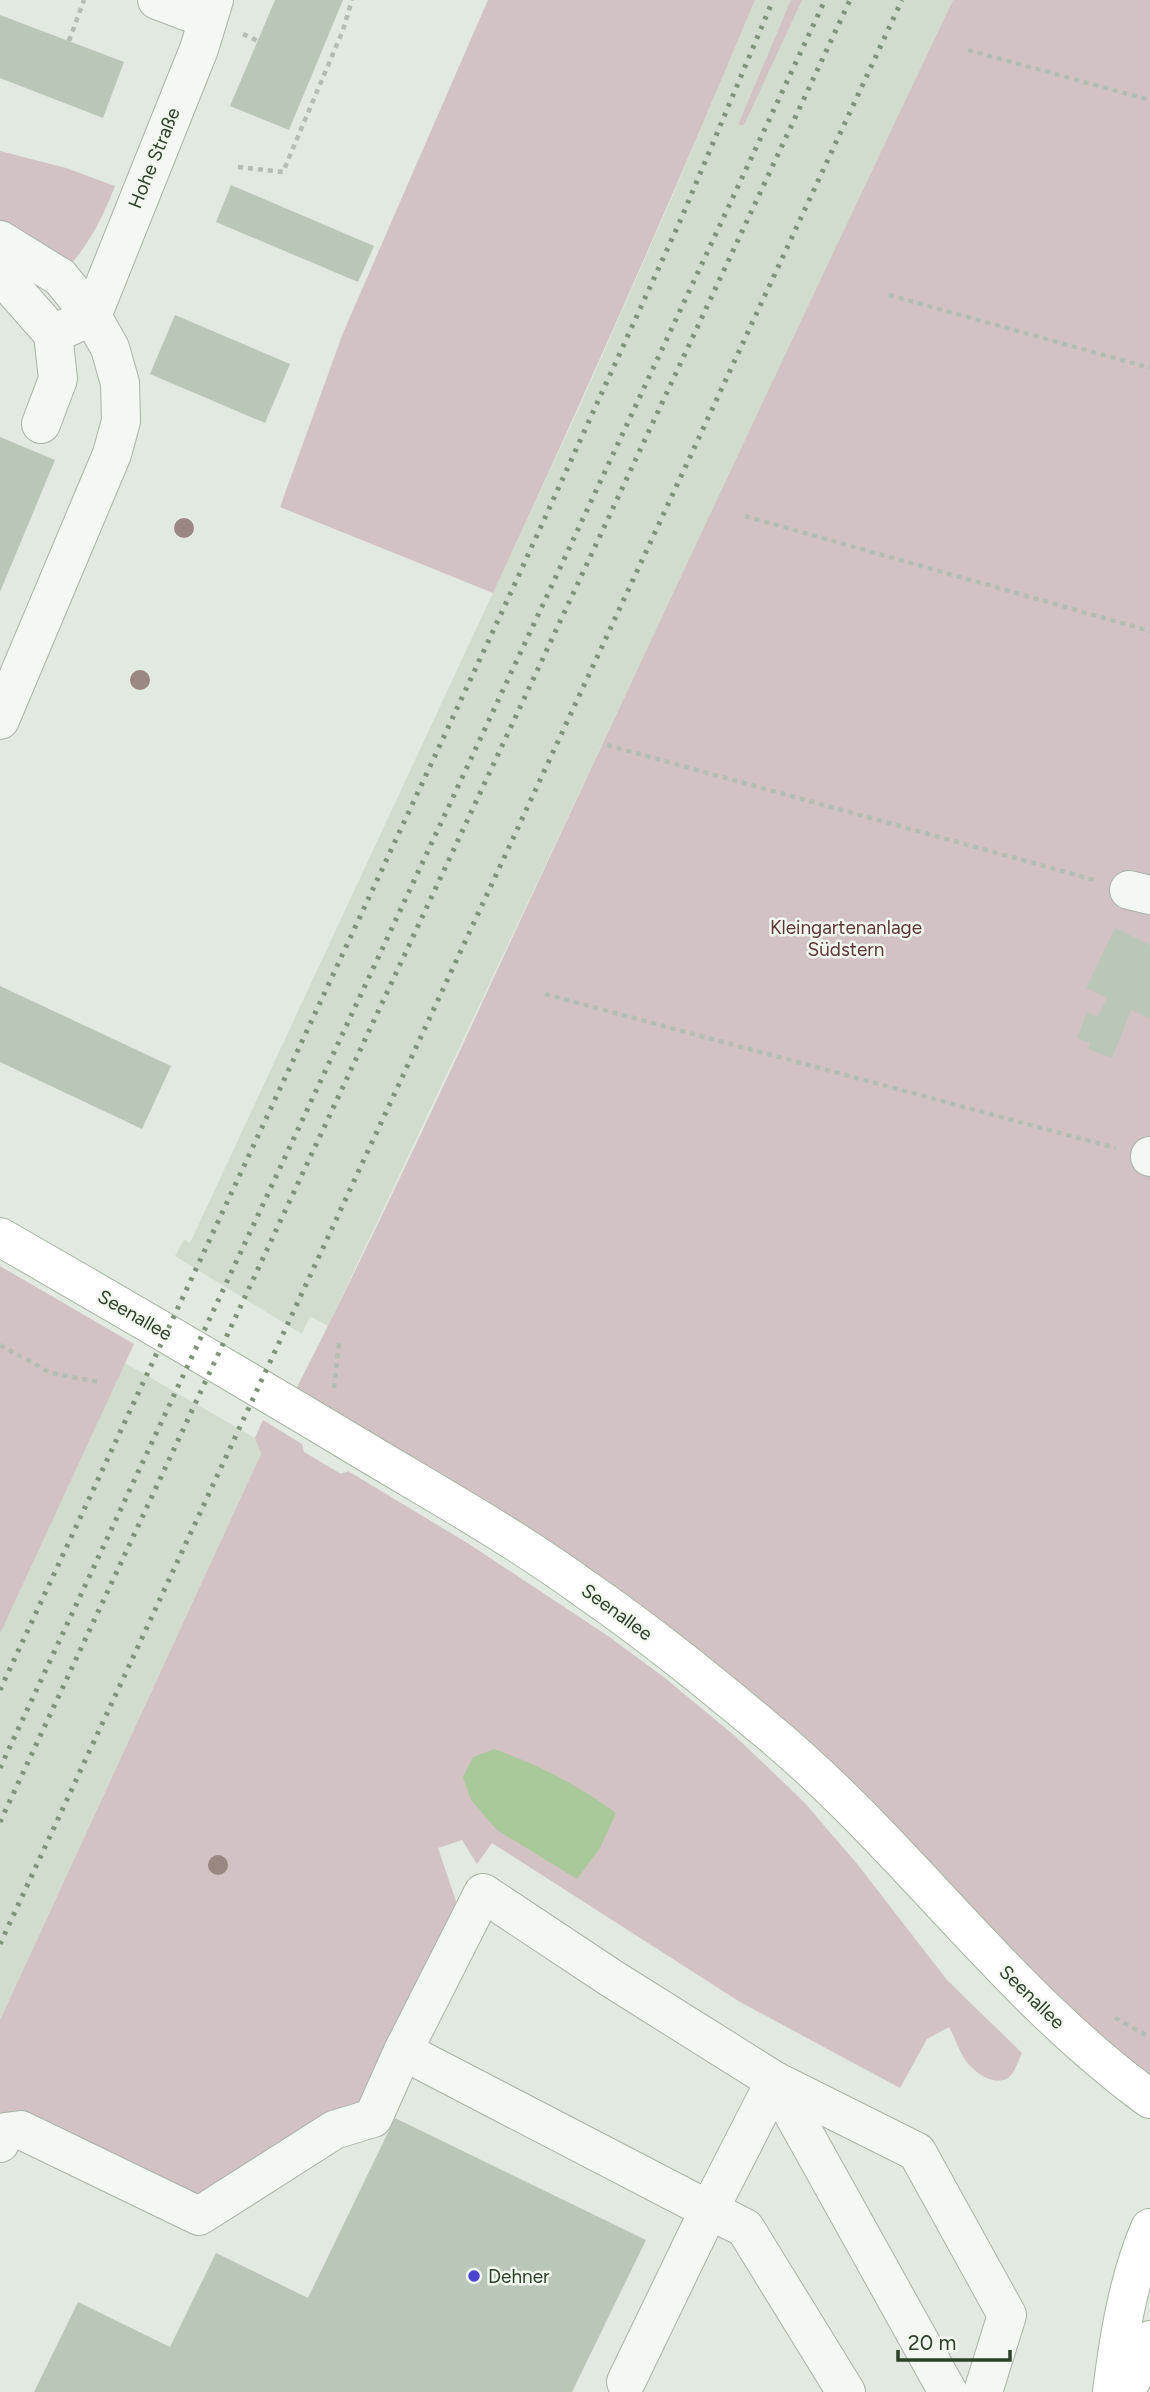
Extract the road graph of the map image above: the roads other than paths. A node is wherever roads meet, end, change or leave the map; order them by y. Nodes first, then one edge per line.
1 (157, 0) edge
2 (211, 10) edge
3 (0, 240) edge
4 (0, 281) edge
5 (92, 316) junction
6 (53, 334) junction
7 (41, 424) dead end
8 (0, 720) edge
9 (0, 1237) edge
10 (403, 2052) junction
11 (775, 2081) junction
12 (1150, 2099) edge
13 (0, 2143) edge
14 (709, 2210) junction
15 (1150, 2228) edge
16 (1150, 2340) edge
17 (626, 2382) dead end
18 (846, 2392) edge
19 (948, 2392) edge
20 (983, 2392) edge
21 (1112, 2392) edge
22 (1126, 2392) edge

1 - 2 street
2 - 5 street, Hohe Straße
3 - 5 street
4 - 6 street
5 - 6 street
5 - 8 street
6 - 7 street
9 - 12 main road, Seenallee
10 - 11 street
10 - 13 street
10 - 14 street
11 - 14 street
11 - 19 street
11 - 20 street
14 - 17 street
14 - 18 street
15 - 21 main road
16 - 22 main road

